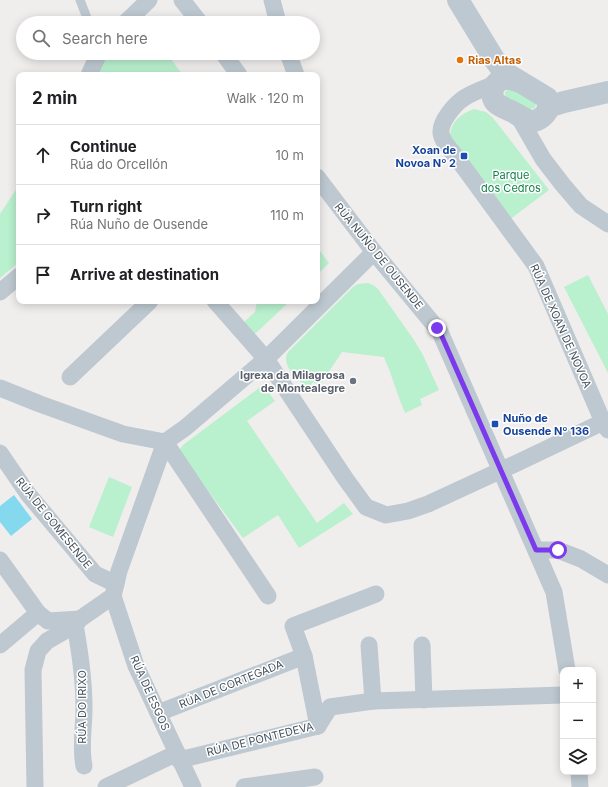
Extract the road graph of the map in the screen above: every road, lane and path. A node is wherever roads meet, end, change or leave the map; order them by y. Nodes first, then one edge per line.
1 (80, 0) edge
2 (149, 0) edge
3 (182, 0) edge
4 (272, 0) edge
5 (458, 0) edge
6 (86, 16) edge
7 (132, 16) edge
8 (195, 16) edge
9 (276, 16) edge
10 (96, 60) edge
11 (228, 60) edge
12 (291, 60) edge
13 (90, 72) edge
14 (237, 72) edge
15 (295, 72) edge
16 (502, 87) junction
17 (608, 92) edge
18 (550, 106) junction
19 (517, 114) junction
20 (537, 150) junction
21 (320, 181) edge
22 (608, 224) edge
23 (374, 252) junction
24 (16, 279) edge
25 (0, 292) edge
26 (147, 304) edge
27 (218, 304) edge
28 (266, 359) junction
29 (70, 377) dead end
30 (0, 388) edge
31 (606, 426) edge
32 (165, 442) junction
33 (0, 453) edge
34 (501, 470) junction
35 (536, 550) junction
36 (0, 560) edge
37 (608, 575) edge
38 (114, 590) junction
39 (376, 594) dead end
40 (268, 596) dead end
41 (38, 614) junction
42 (77, 622) junction
43 (0, 645) edge
44 (369, 645) dead end
45 (422, 645) dead end
46 (304, 656) junction
47 (566, 667) edge
48 (560, 695) edge
49 (424, 700) junction
50 (373, 701) junction
51 (158, 713) junction
52 (318, 726) junction
53 (178, 756) junction
54 (84, 766) dead end
55 (579, 775) edge
56 (314, 777) dead end
57 (35, 787) edge
58 (106, 787) edge
59 (193, 787) edge
60 (244, 787) edge
61 (580, 787) edge

1 - 6 lane
2 - 7 street
3 - 8 street
4 - 9 street
5 - 16 street
10 - 13 street
11 - 14 street
12 - 15 street
16 - 18 street
16 - 19 street
16 - 31 street, RÚA DE XOAN DE NOVOA
17 - 18 street
18 - 19 street
18 - 20 street
19 - 20 street
20 - 22 street
21 - 23 street, RÚA NUÑO DE OUSENDE
23 - 28 street
23 - 34 street, RÚA NUÑO DE OUSENDE
24 - 25 street
26 - 29 street
27 - 28 street
28 - 32 street
28 - 34 street
30 - 32 street
31 - 34 street
32 - 38 street
32 - 40 street
33 - 38 street, RÚA DE GOMESENDE
34 - 35 street, RÚA NUÑO DE OUSENDE
35 - 37 street
35 - 47 street, RÚA NUÑO DE OUSENDE
36 - 41 street
38 - 42 street
38 - 51 street, RÚA DE ESGOS
39 - 46 street, RÚA DE PONTEDEVA
41 - 42 street
41 - 43 street
42 - 54 street, RÚA DO IRIXO
42 - 57 street
44 - 50 street
45 - 49 street
46 - 51 street, RÚA DE CORTEGADA
46 - 52 street, RÚA DE PONTEDEVA
48 - 49 street
49 - 50 street
50 - 52 street
51 - 53 street, RÚA DE ESGOS
52 - 53 street, RÚA DE PONTEDEVA
53 - 58 street, RÚA DE PONTEDEVA
53 - 59 street, RÚA DE ESGOS
55 - 61 street
56 - 60 street

